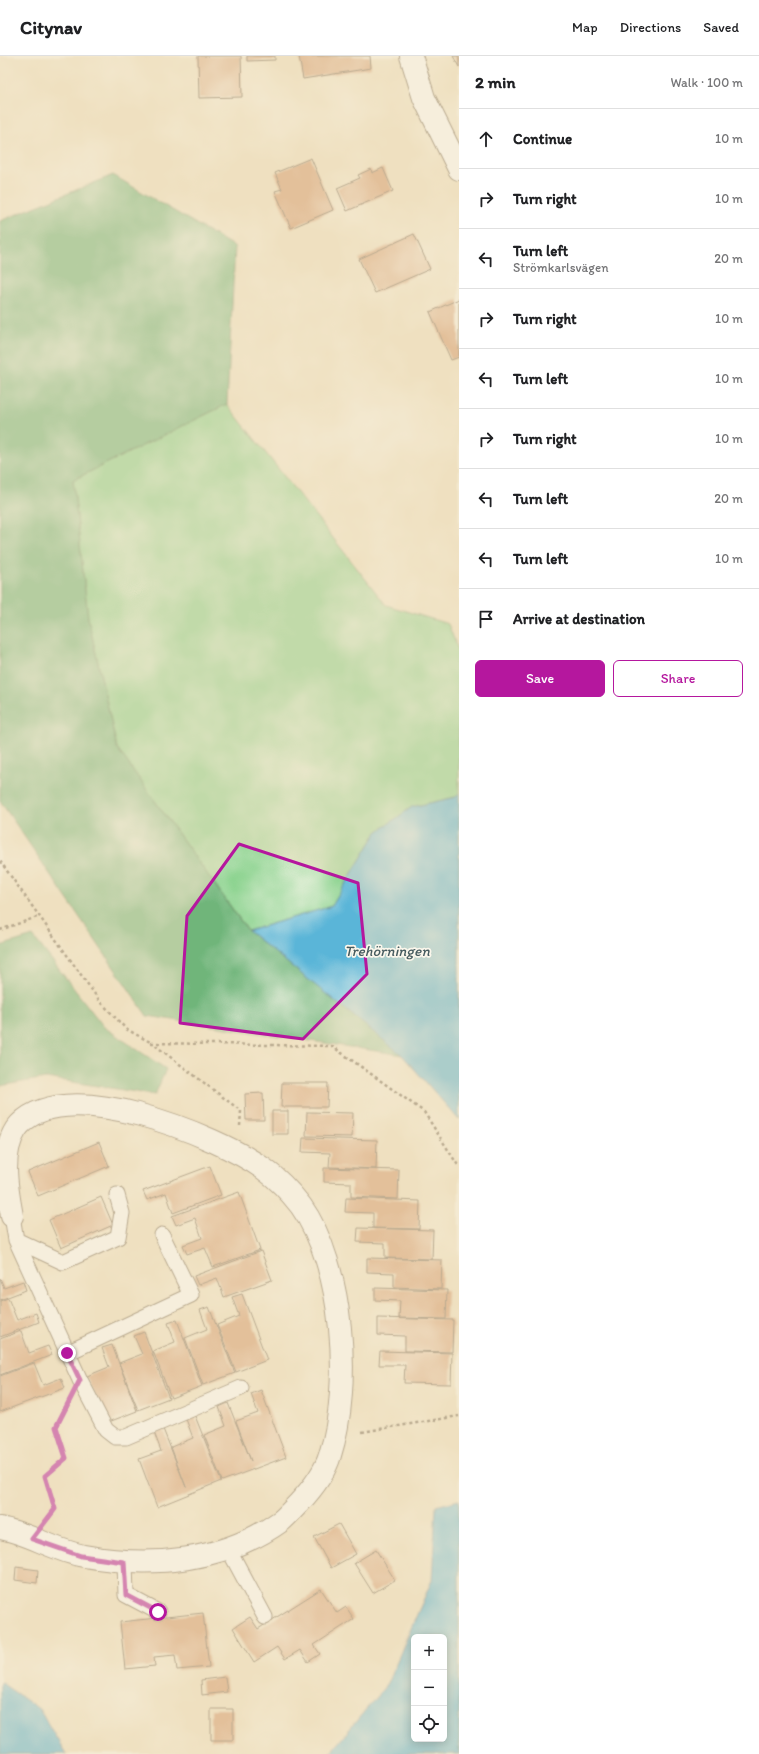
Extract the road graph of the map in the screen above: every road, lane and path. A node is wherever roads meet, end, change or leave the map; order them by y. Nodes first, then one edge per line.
1 (411, 56) edge
2 (459, 169) edge
3 (0, 861) edge
4 (40, 916) junction
5 (0, 930) edge
6 (152, 1043) junction
7 (235, 1151) junction
8 (459, 1167) edge
9 (117, 1195) dead end
10 (12, 1216) joint
11 (162, 1235) dead end
12 (16, 1240) junction
13 (67, 1353) junction
14 (80, 1380) junction
15 (241, 1388) dead end
16 (459, 1416) edge
17 (336, 1436) junction
18 (0, 1528) edge
19 (32, 1539) junction
20 (228, 1548) junction
21 (124, 1562) junction
22 (158, 1612) dead end
23 (265, 1617) dead end

1 - 2 street
3 - 4 path
4 - 5 path
4 - 6 path
6 - 7 path
6 - 8 path
7 - 10 street
7 - 17 street
9 - 12 lane
10 - 12 lane
11 - 13 lane
12 - 13 lane
13 - 14 lane
14 - 15 lane
14 - 19 path
16 - 17 path
17 - 20 street
18 - 19 street
19 - 21 street
20 - 21 street
20 - 23 lane
21 - 22 lane

